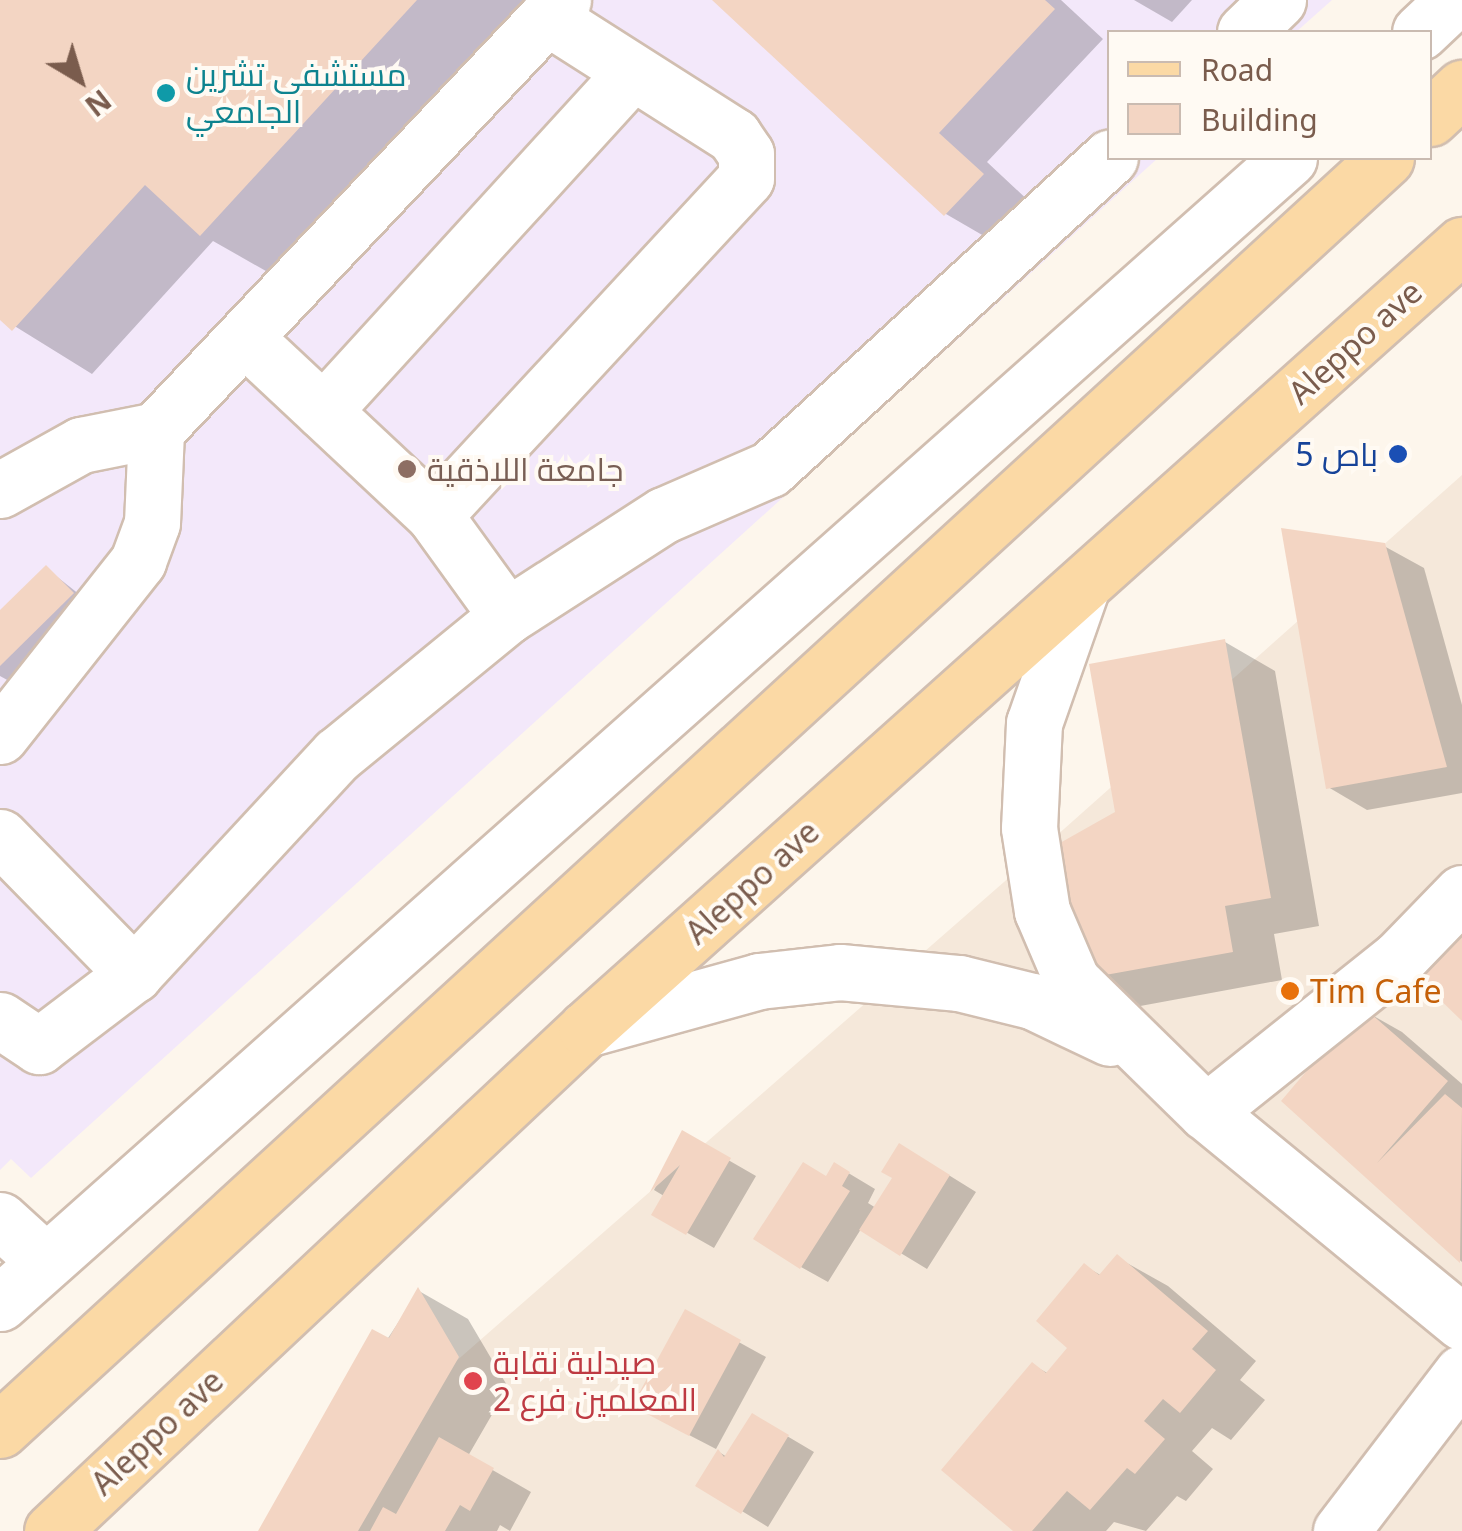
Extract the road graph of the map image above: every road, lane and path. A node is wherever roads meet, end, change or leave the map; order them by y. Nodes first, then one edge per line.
1 (1278, 0) edge
2 (1454, 0) edge
3 (555, 8) edge
4 (1247, 30) edge
5 (1422, 30) edge
6 (633, 72) junction
7 (1462, 88) edge
8 (1432, 116) edge
9 (1107, 160) edge
10 (1287, 160) edge
11 (1384, 160) edge
12 (1462, 245) edge
13 (247, 340) junction
14 (323, 411) junction
15 (156, 430) junction
16 (0, 490) edge
17 (434, 516) junction
18 (1082, 589) junction
19 (507, 616) junction
20 (0, 736) edge
21 (0, 838) edge
22 (1462, 892) edge
23 (134, 974) junction
24 (0, 1020) edge
25 (586, 1029) junction
26 (1135, 1049) junction
27 (1206, 1112) junction
28 (0, 1220) edge
29 (46, 1262) junction
30 (0, 1303) edge
31 (1462, 1322) edge
32 (1462, 1374) edge
33 (0, 1430) edge
34 (52, 1531) edge
35 (1340, 1531) edge

1 - 4 street
2 - 5 street
3 - 6 street
3 - 13 street
6 - 14 street
6 - 17 street
7 - 8 main road
9 - 19 street
10 - 29 street
11 - 33 main road
12 - 18 main road, Aleppo ave
13 - 14 street
13 - 15 street
14 - 17 street
15 - 16 street
15 - 20 street
17 - 19 street
18 - 25 main road, Aleppo ave
18 - 26 street
19 - 23 street
21 - 23 street
22 - 27 street
23 - 24 street
25 - 26 street
25 - 34 main road, Aleppo ave
26 - 27 street
27 - 31 street
28 - 29 street
29 - 30 street
32 - 35 street

